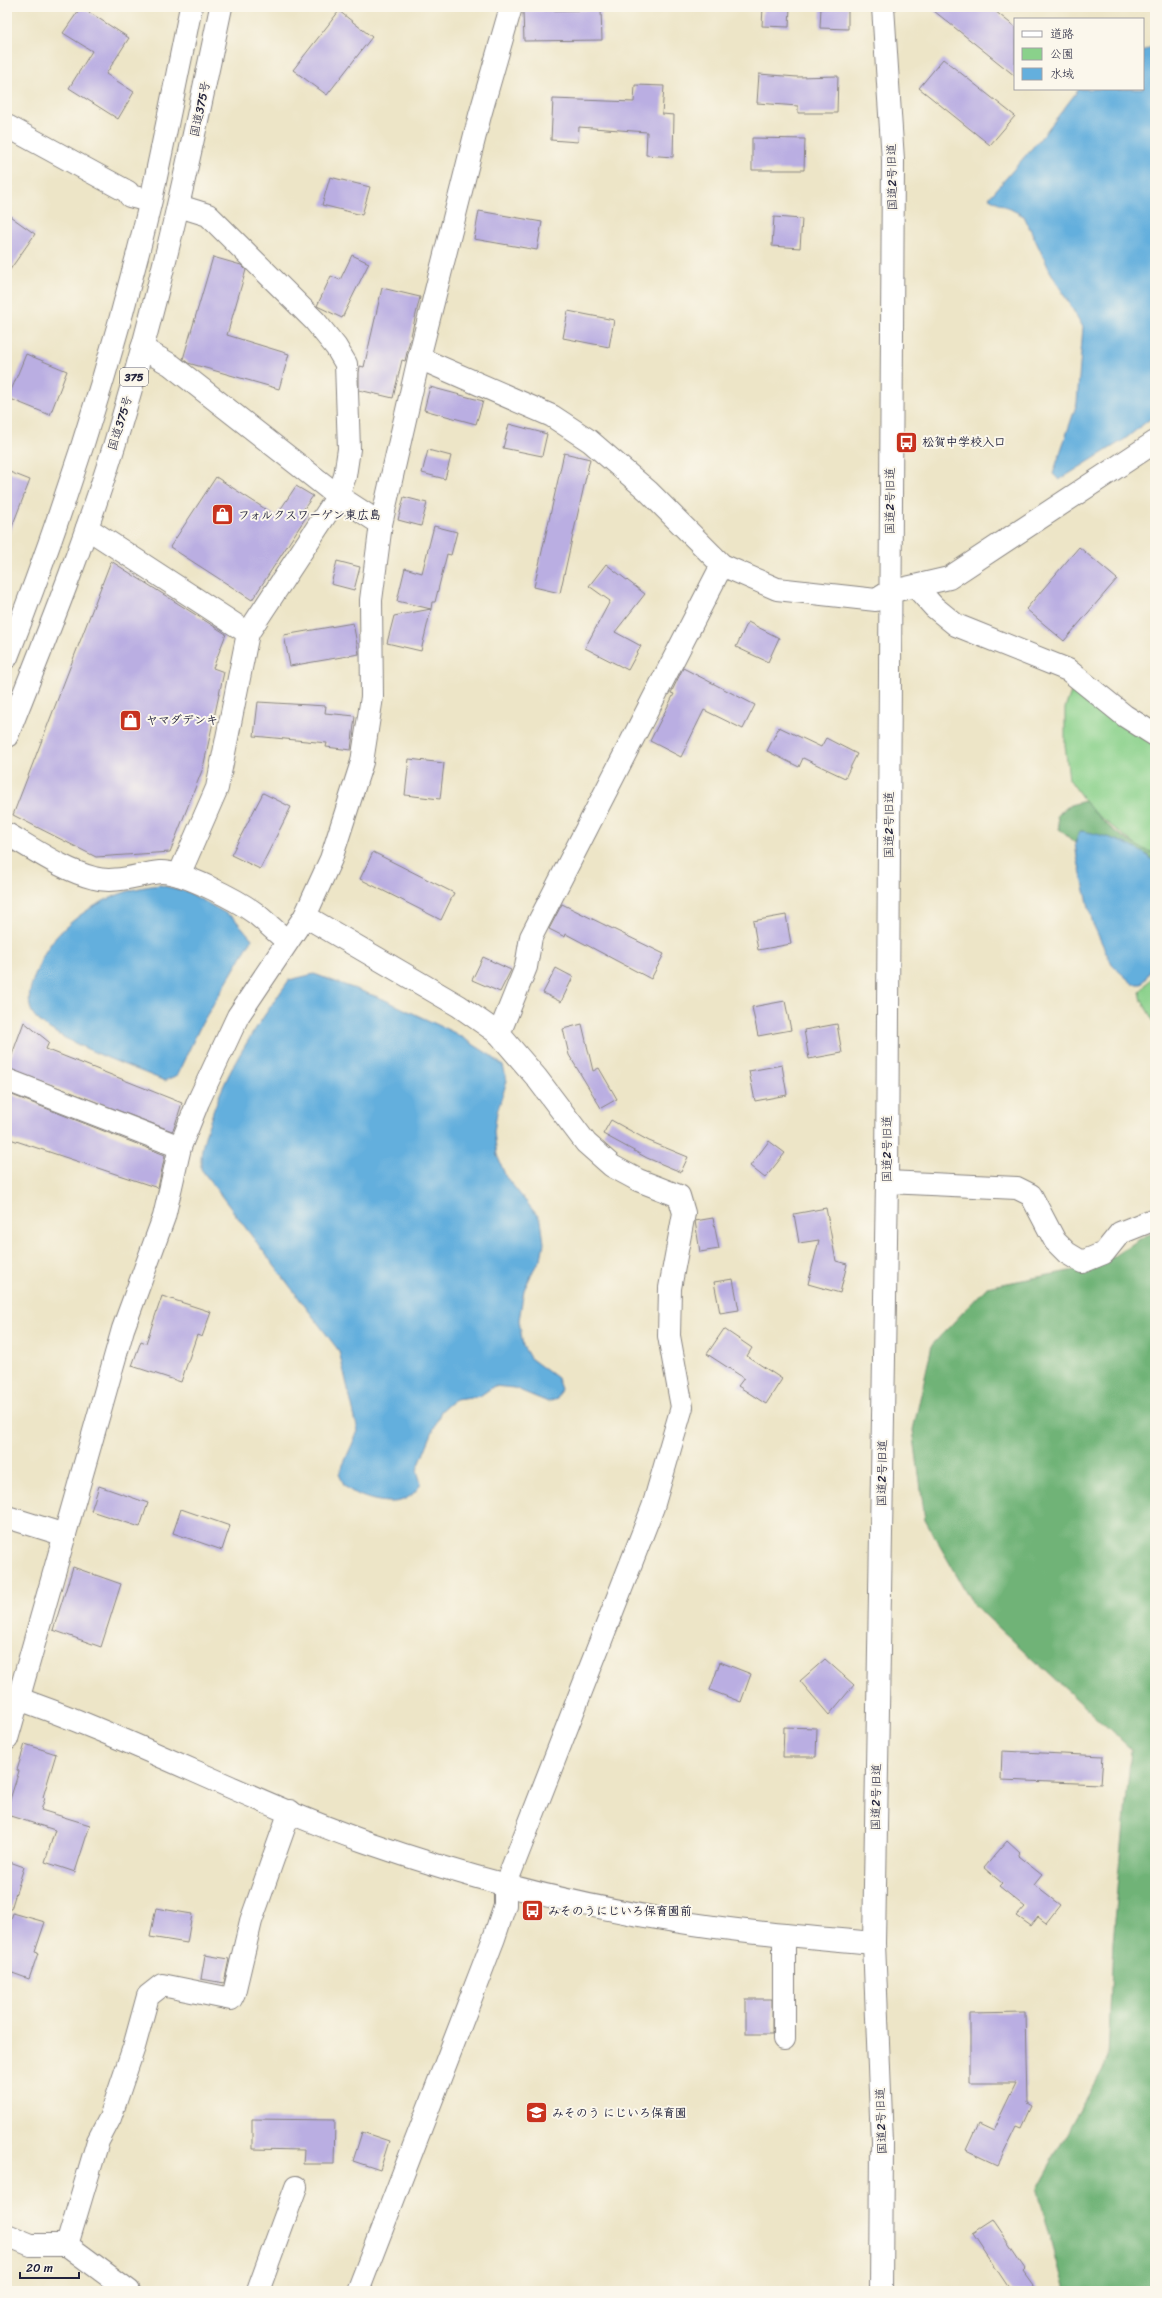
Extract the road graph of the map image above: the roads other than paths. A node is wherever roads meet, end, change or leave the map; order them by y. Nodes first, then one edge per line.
1 (191, 7) edge
2 (221, 7) edge
3 (511, 7) edge
4 (884, 7) edge
5 (7, 126) edge
6 (150, 201) junction
7 (179, 206) junction
8 (142, 348) junction
9 (419, 358) junction
10 (1153, 446) edge
11 (338, 496) junction
12 (381, 524) junction
13 (87, 528) junction
14 (722, 565) junction
15 (916, 587) junction
16 (890, 592) junction
17 (248, 633) junction
18 (7, 657) edge
19 (1155, 735) edge
20 (7, 736) edge
21 (7, 834) edge
22 (179, 875) junction
23 (305, 916) junction
24 (287, 941) junction
25 (498, 1034) junction
26 (7, 1080) edge
27 (180, 1147) junction
28 (887, 1182) junction
29 (1155, 1219) edge
30 (7, 1517) edge
31 (65, 1535) junction
32 (13, 1697) edge
33 (7, 1739) edge
34 (290, 1811) junction
35 (505, 1886) junction
36 (784, 1935) junction
37 (874, 1943) junction
38 (784, 2039) dead end
39 (296, 2186) dead end
40 (7, 2235) edge
41 (67, 2245) junction
42 (130, 2291) edge
43 (258, 2291) edge
44 (358, 2291) edge
45 (881, 2291) edge

1 - 6 main road, 375
2 - 7 main road, 国道375号 / 375
3 - 9 main road
4 - 16 main road, 国道2号旧道
5 - 6 main road
6 - 18 main road, 375
7 - 8 main road, 国道375号 / 375
7 - 11 main road
8 - 11 main road
8 - 13 main road, 国道375号 / 375
9 - 12 main road
9 - 14 main road
10 - 15 main road
11 - 12 main road
11 - 17 main road
12 - 23 main road
13 - 17 main road
13 - 20 main road, 国道375号 / 375
14 - 16 main road
14 - 25 main road
15 - 16 main road
15 - 19 main road
16 - 28 main road, 国道2号旧道
17 - 22 main road
21 - 22 main road
22 - 24 main road
23 - 24 main road
23 - 25 main road
24 - 27 main road
25 - 35 main road
26 - 27 main road
27 - 31 main road
28 - 29 main road
28 - 37 main road, 国道2号旧道
30 - 31 main road
31 - 32 main road
32 - 33 main road
32 - 34 main road
34 - 35 main road
34 - 41 main road
35 - 36 main road
35 - 44 main road
36 - 37 main road
36 - 38 main road
37 - 45 main road, 国道2号旧道
39 - 43 main road
40 - 41 main road
41 - 42 main road

